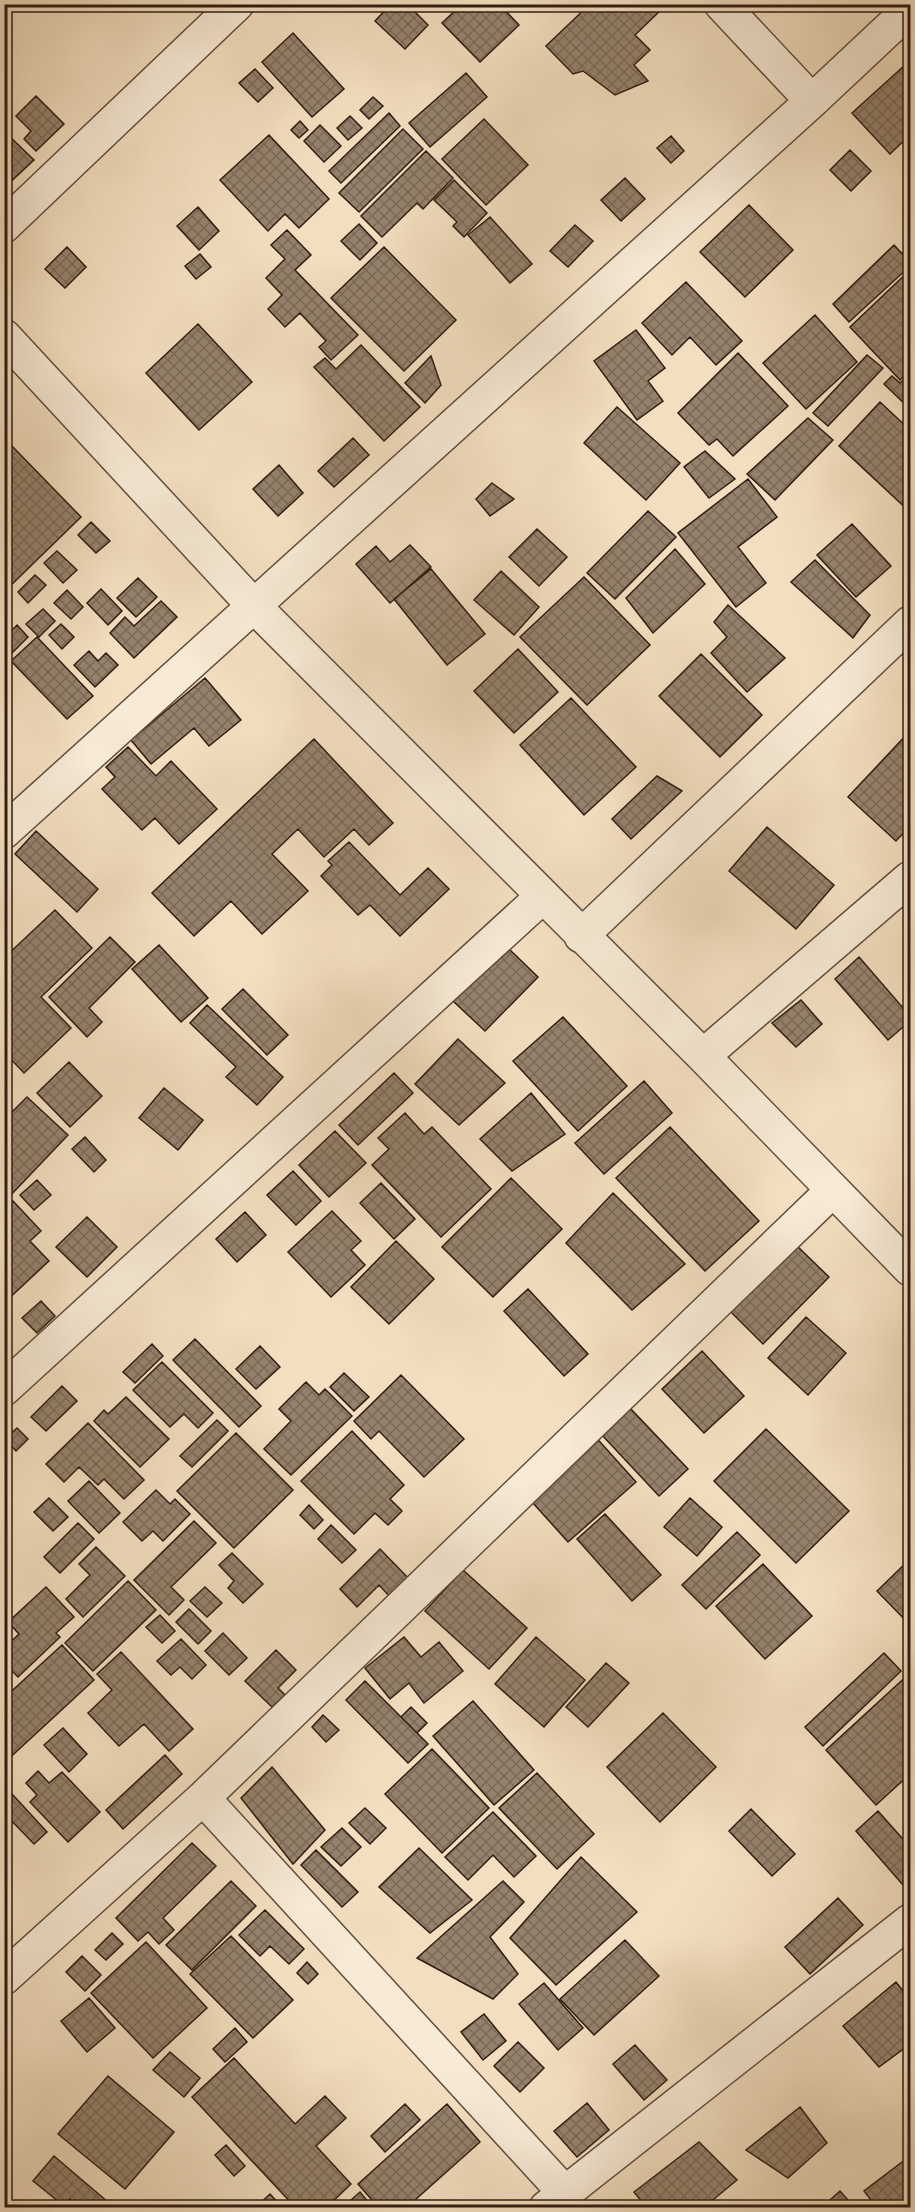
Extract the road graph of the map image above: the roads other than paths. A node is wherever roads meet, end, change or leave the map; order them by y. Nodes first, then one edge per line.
1 (237, 4) edge
2 (721, 4) edge
3 (910, 9) edge
4 (812, 101) junction
5 (4, 226) edge
6 (4, 336) edge
7 (253, 605) junction
8 (910, 623) edge
9 (4, 832) edge
10 (910, 878) edge
11 (542, 897) junction
12 (581, 936) junction
13 (703, 1056) junction
14 (833, 1190) junction
15 (910, 1269) edge
16 (4, 1389) edge
17 (203, 1797) junction
18 (910, 1921) edge
19 (4, 1978) edge
20 (556, 2200) edge

1 - 5 street
2 - 4 street
3 - 4 street
4 - 7 street
6 - 7 street
7 - 9 street
7 - 11 street
8 - 12 street
10 - 13 street
11 - 12 street
11 - 16 street
12 - 13 street
13 - 14 street
14 - 15 street
14 - 17 street
17 - 19 street
17 - 20 street
18 - 20 street

